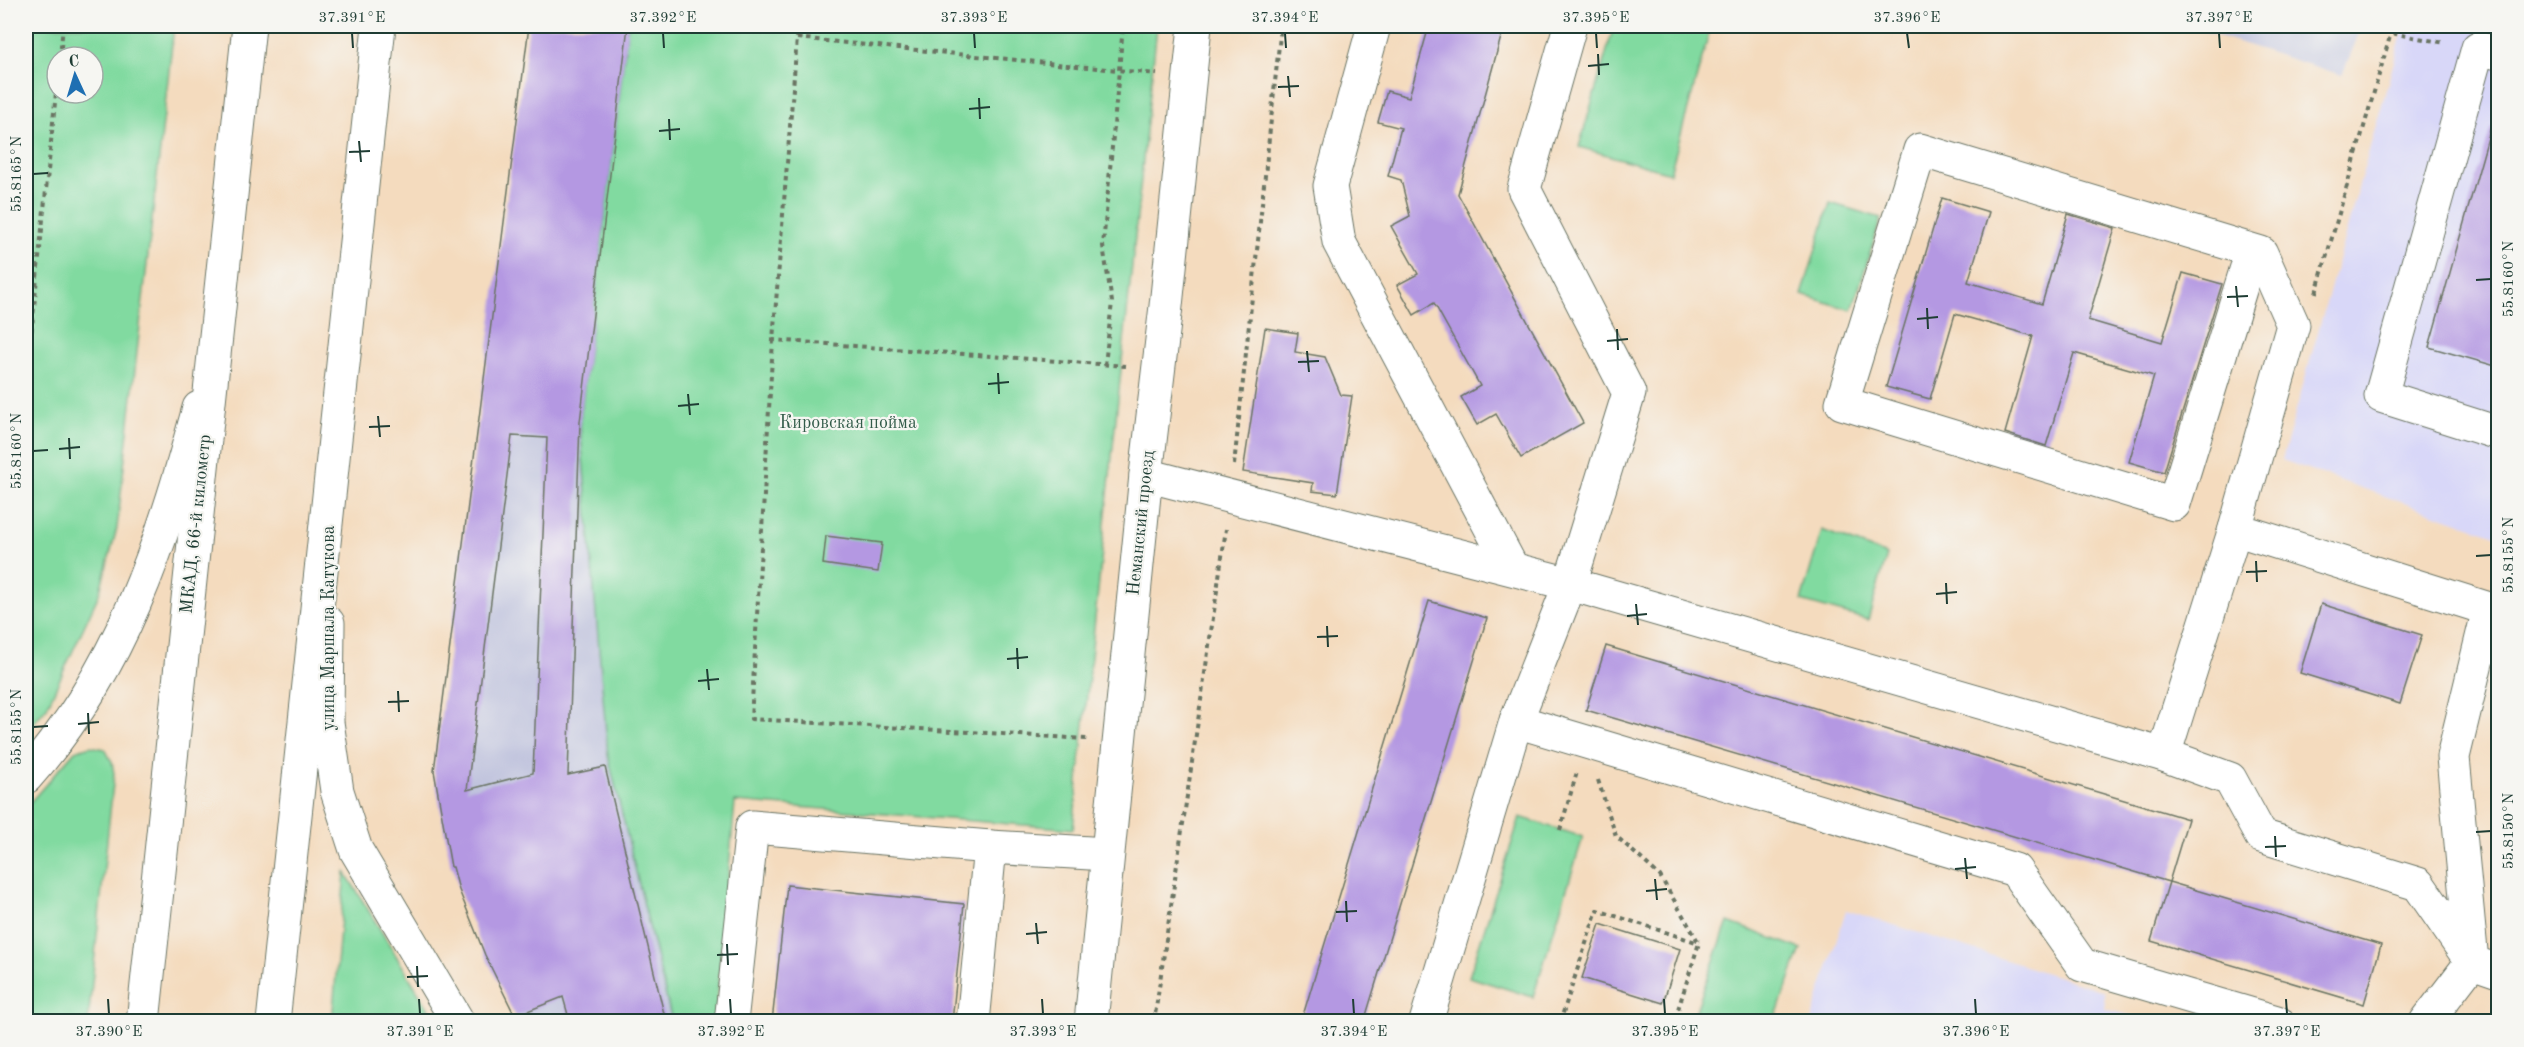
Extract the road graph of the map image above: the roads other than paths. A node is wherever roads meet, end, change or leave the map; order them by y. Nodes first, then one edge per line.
1 (249, 26) edge
2 (379, 26) edge
3 (1195, 26) edge
4 (1374, 26) edge
5 (1570, 26) edge
6 (2488, 50) edge
7 (2252, 251) junction
8 (215, 348) junction
9 (2499, 433) edge
10 (1146, 475) junction
11 (330, 491) junction
12 (2235, 529) junction
13 (1512, 568) junction
14 (1570, 584) junction
15 (1516, 721) junction
16 (2164, 755) junction
17 (26, 777) edge
18 (990, 847) junction
19 (1107, 854) junction
20 (2485, 966) edge
21 (143, 1022) edge
22 (273, 1022) edge
23 (458, 1022) edge
24 (732, 1022) edge
25 (974, 1022) edge
26 (1091, 1022) edge
27 (1426, 1022) edge
28 (2277, 1022) edge
29 (2426, 1022) edge

1 - 8 main road, МКАД, 66-й километр
2 - 11 main road
3 - 10 main road, Неманский проезд
4 - 13 main road
5 - 14 main road
6 - 9 main road
7 - 7 main road
7 - 12 main road
8 - 17 main road
8 - 21 main road, МКАД, 66-й километр
10 - 13 main road
10 - 19 main road, Неманский проезд
11 - 22 main road
11 - 23 main road, улица Маршала Катукова
12 - 16 main road
12 - 20 main road
13 - 14 main road
14 - 15 main road
14 - 16 main road
15 - 27 main road
15 - 28 main road
16 - 20 main road
18 - 19 main road
18 - 24 main road
18 - 25 main road
19 - 26 main road, Неманский проезд
20 - 29 main road

